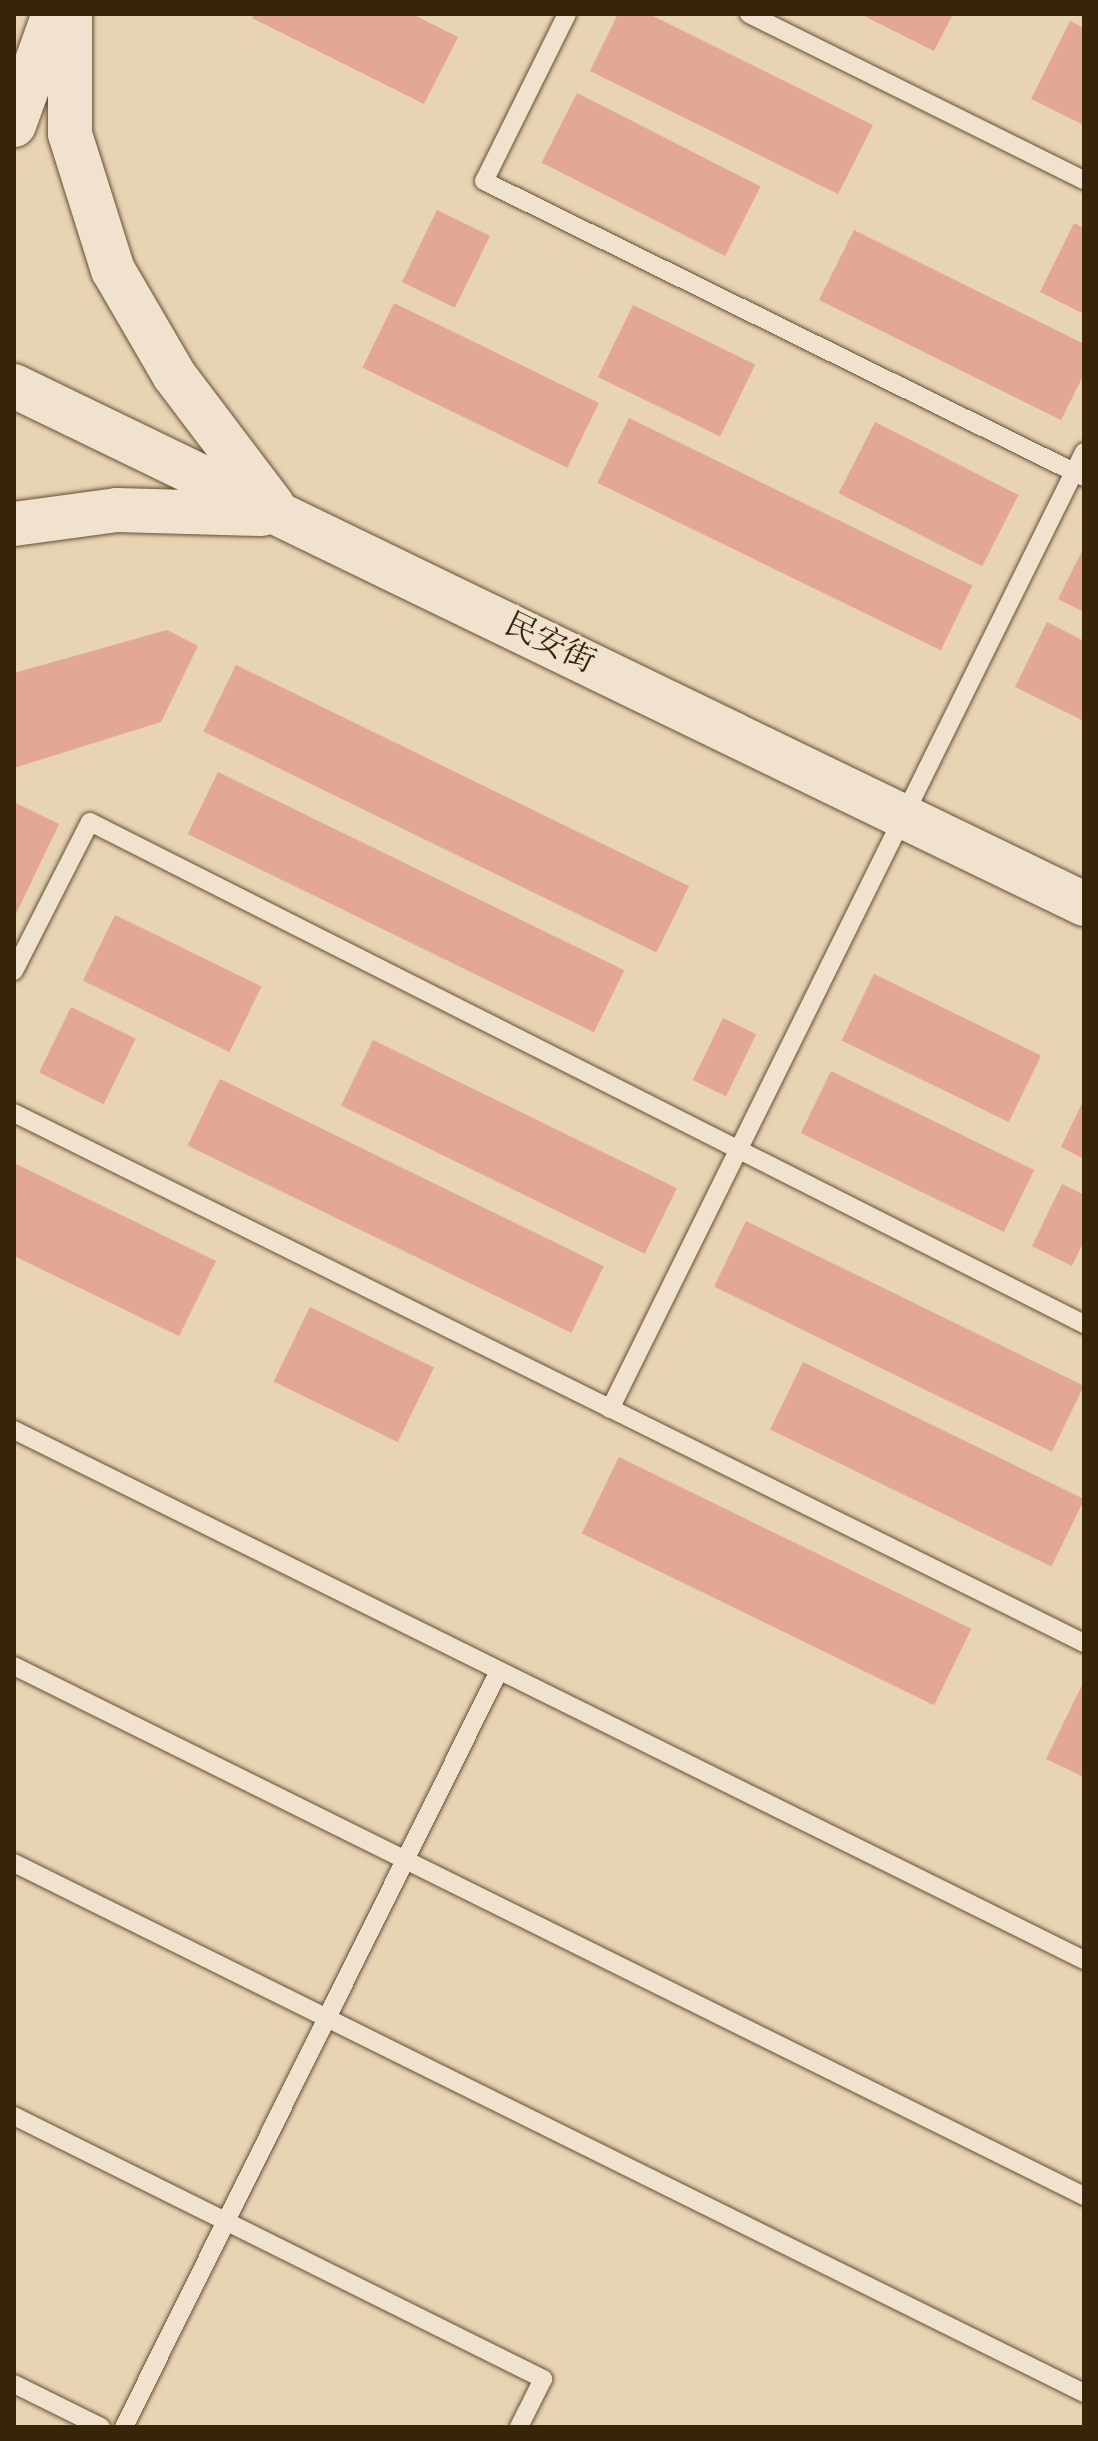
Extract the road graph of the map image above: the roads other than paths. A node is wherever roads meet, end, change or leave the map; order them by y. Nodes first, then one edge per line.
1 (54, 14) edge
2 (70, 14) edge
3 (567, 14) edge
4 (749, 14) edge
5 (14, 125) edge
6 (1084, 180) edge
7 (14, 386) edge
8 (1084, 452) edge
9 (1079, 474) edge
10 (279, 514) junction
11 (14, 524) edge
12 (904, 817) junction
13 (1084, 904) edge
14 (14, 971) edge
15 (14, 1113) edge
16 (739, 1150) junction
17 (1084, 1324) edge
18 (610, 1409) junction
19 (14, 1430) edge
20 (1084, 1643) edge
21 (14, 1666) edge
22 (499, 1671) junction
23 (406, 1860) junction
24 (14, 1863) edge
25 (1084, 1960) edge
26 (327, 2018) junction
27 (14, 2116) edge
28 (1084, 2196) edge
29 (226, 2221) junction
30 (14, 2384) edge
31 (1084, 2393) edge
32 (101, 2427) edge
33 (124, 2427) edge
34 (519, 2427) edge

1 - 5 main road
2 - 10 main road
3 - 9 lane
4 - 6 lane
7 - 10 main road, 民安街
8 - 9 lane
9 - 12 lane
10 - 11 main road
10 - 12 main road, 民安街
12 - 13 main road, 民安街
12 - 16 lane
14 - 16 lane
15 - 18 lane
16 - 17 lane
16 - 18 lane
18 - 20 lane
19 - 22 lane
21 - 23 lane
22 - 23 lane
22 - 25 lane
23 - 26 lane
23 - 28 lane
24 - 26 lane
26 - 29 lane
26 - 31 lane
27 - 29 lane
29 - 33 lane
29 - 34 lane
30 - 32 lane

